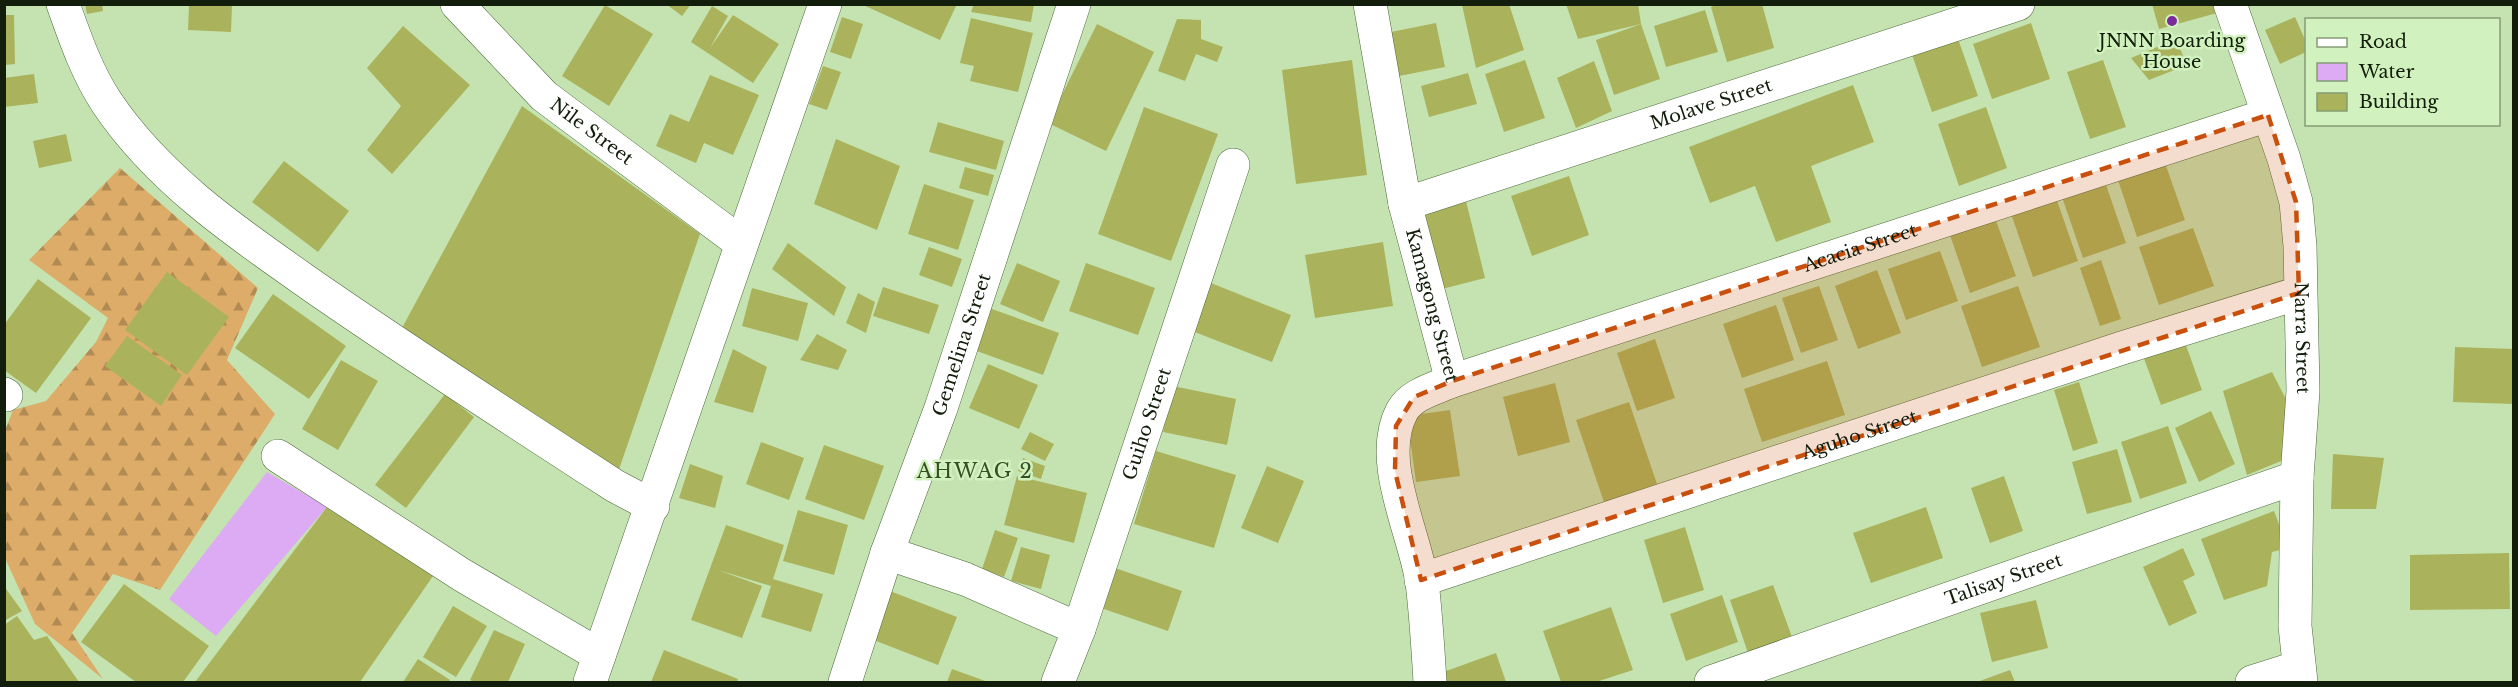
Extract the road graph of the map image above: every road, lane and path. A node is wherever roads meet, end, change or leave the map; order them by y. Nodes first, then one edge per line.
1 (63, 4) edge
2 (457, 4) edge
3 (825, 4) edge
4 (1074, 4) edge
5 (2018, 4) edge
6 (2230, 4) edge
7 (1376, 6) edge
8 (2268, 115) junction
9 (1233, 165) dead end
10 (1405, 204) junction
11 (741, 243) junction
12 (2299, 293) junction
13 (1452, 381) junction
14 (278, 456) dead end
15 (2297, 477) junction
16 (653, 506) junction
17 (887, 553) junction
18 (1421, 580) junction
19 (1079, 629) junction
20 (594, 669) edge
21 (2300, 675) edge
22 (845, 682) edge
23 (1058, 682) edge
24 (1430, 682) edge
25 (1711, 682) edge
26 (2252, 682) edge

1 - 16 street
2 - 11 street, Nile Street
3 - 11 street
4 - 17 street, Gemelina Street
5 - 10 street, Molave Street
6 - 8 street, Narra Street
7 - 10 street, Kamagong Street
8 - 12 street, Narra Street
8 - 13 street, Acacia Street
9 - 19 street, Guiho Street
10 - 13 street, Kamagong Street
11 - 16 street
12 - 15 street, Narra Street
12 - 18 street, Aguho Street
13 - 18 street, Kamagong Street
14 - 20 street
15 - 21 street, Narra Street
15 - 25 street, Talisay Street
16 - 20 street
17 - 19 street
17 - 22 street, Gemelina Street
18 - 24 street, Kamagong Street
19 - 23 street, Guiho Street
21 - 26 street

